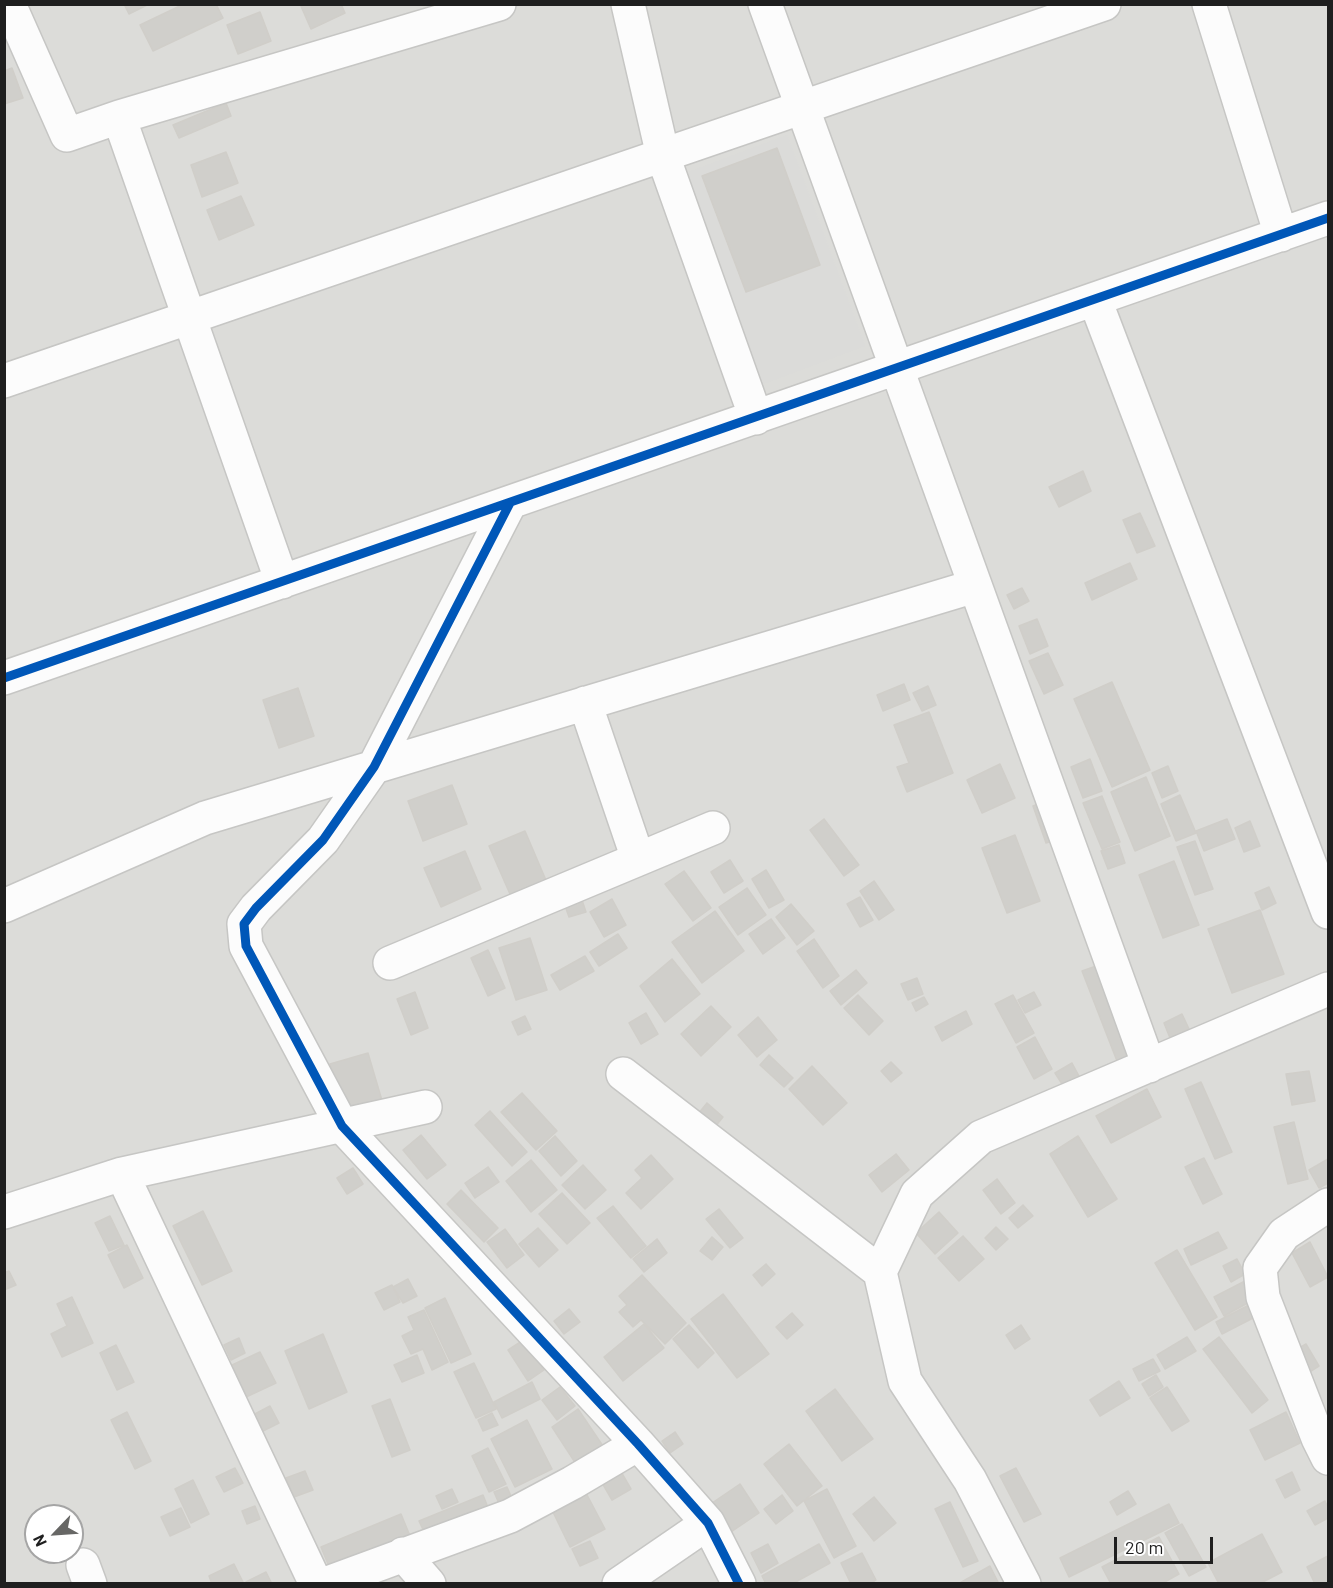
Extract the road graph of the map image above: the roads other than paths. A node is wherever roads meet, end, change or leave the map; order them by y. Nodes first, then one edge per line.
1 (9, 4) edge
2 (499, 4) edge
3 (628, 4) edge
4 (765, 4) edge
5 (1104, 4) edge
6 (1209, 4) edge
7 (802, 108) junction
8 (119, 117) junction
9 (663, 156) junction
10 (1329, 218) edge
11 (1281, 235) junction
12 (1095, 300) junction
13 (189, 318) junction
14 (897, 368) junction
15 (4, 381) edge
16 (756, 418) junction
17 (510, 503) junction
18 (282, 582) junction
19 (975, 586) junction
20 (4, 678) edge
21 (585, 703) junction
22 (374, 767) junction
23 (713, 828) dead end
24 (638, 859) junction
25 (4, 906) edge
26 (1329, 912) edge
27 (390, 963) dead end
28 (1329, 989) edge
29 (1149, 1066) junction
30 (623, 1074) dead end
31 (425, 1107) dead end
32 (342, 1126) junction
33 (122, 1174) junction
34 (1329, 1205) edge
35 (4, 1212) edge
36 (880, 1272) junction
37 (638, 1444) junction
38 (1329, 1458) edge
39 (708, 1523) junction
40 (403, 1554) junction
41 (316, 1584) edge
42 (325, 1584) edge
43 (429, 1584) edge
44 (619, 1584) edge
45 (739, 1584) edge
46 (1024, 1584) edge

1 - 8 street
2 - 8 street
3 - 9 street
4 - 7 street
5 - 7 street
6 - 11 street
7 - 9 street
7 - 14 street
8 - 13 street
9 - 13 street
9 - 16 street
10 - 11 street
11 - 12 street
12 - 14 street
12 - 26 street
13 - 15 street
13 - 18 street
14 - 16 street
14 - 19 street
16 - 17 street
17 - 18 street
17 - 22 street
18 - 20 street
19 - 21 street
19 - 29 street
21 - 22 street
21 - 24 street
22 - 25 street
22 - 32 street
23 - 24 street
24 - 27 street
28 - 29 street
29 - 36 street
30 - 36 street
31 - 32 street
32 - 33 street
32 - 37 street
33 - 35 street
33 - 41 street
34 - 38 street
36 - 46 street
37 - 39 street
37 - 40 street
39 - 44 street
39 - 45 street
40 - 42 street
40 - 43 street

